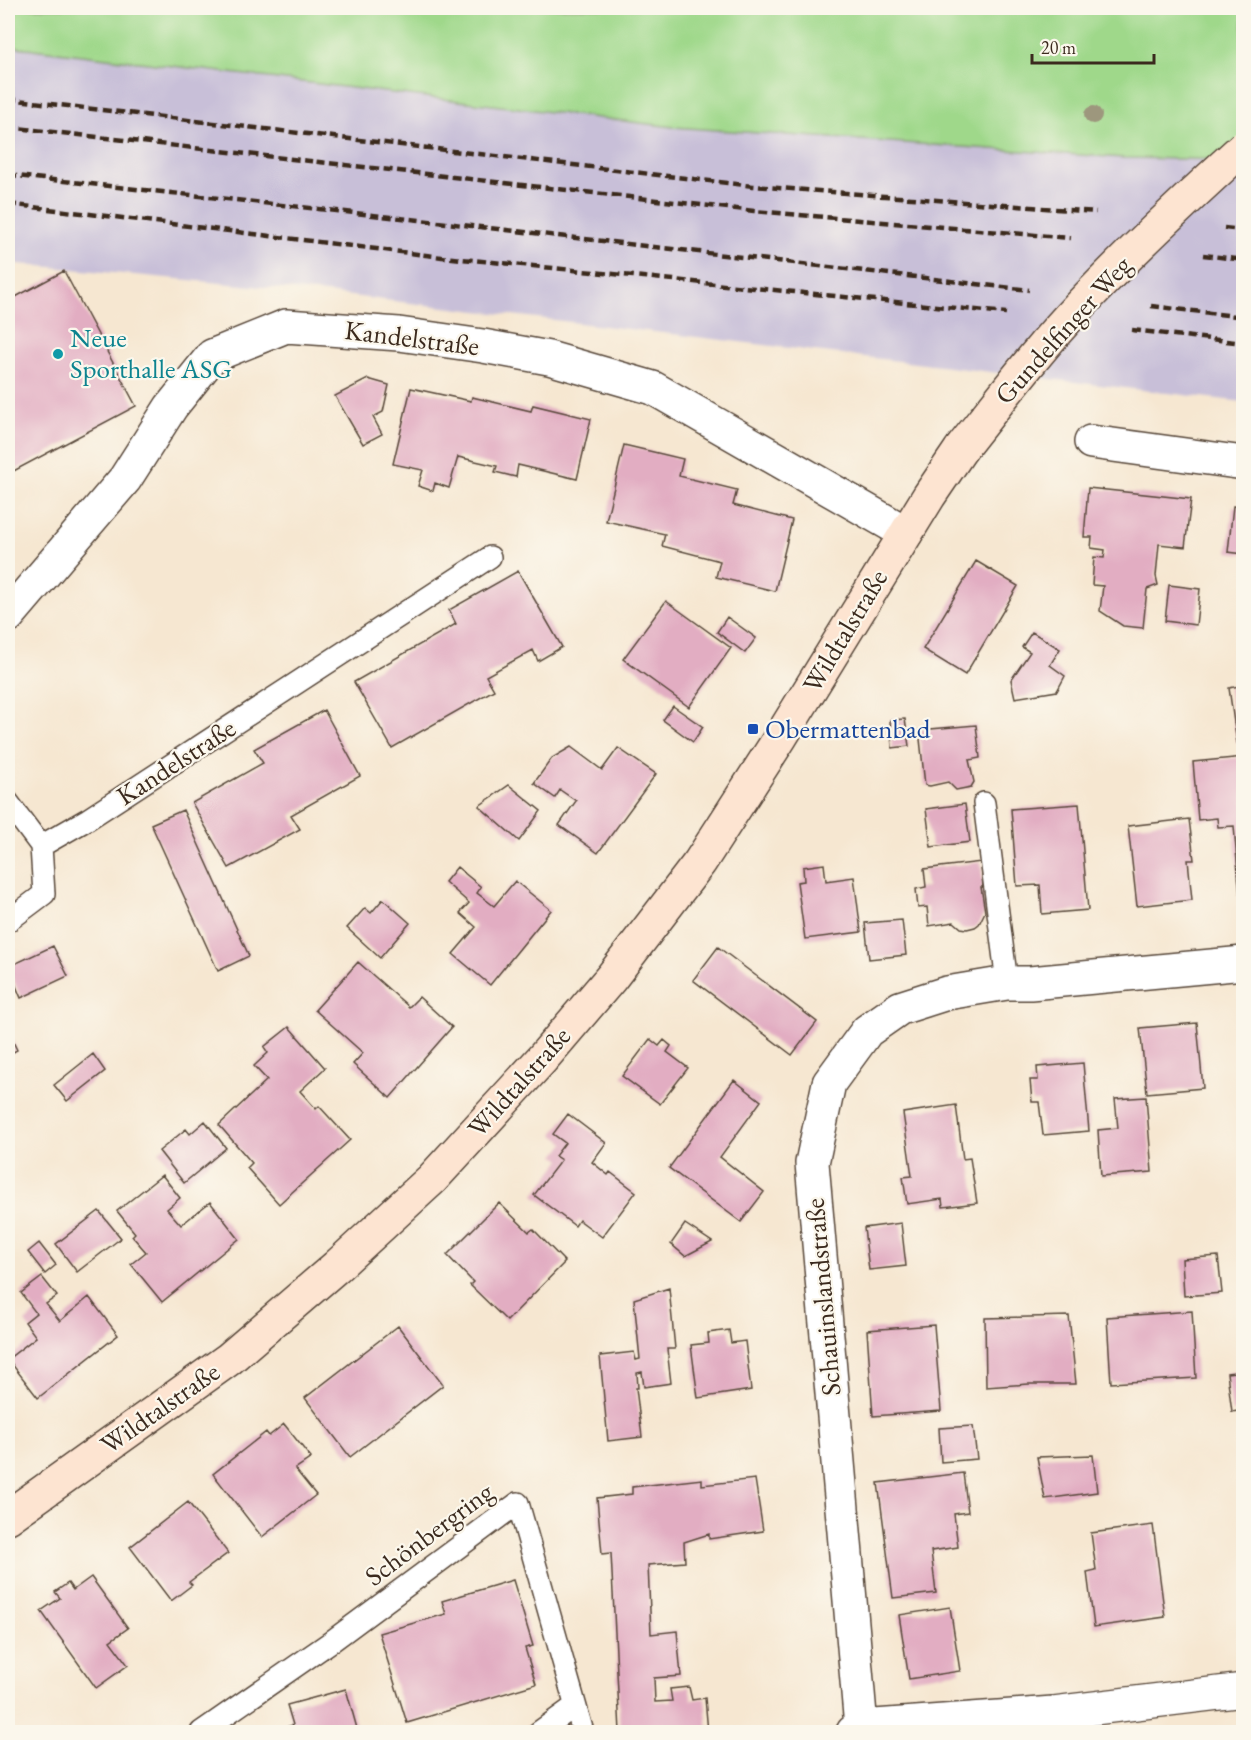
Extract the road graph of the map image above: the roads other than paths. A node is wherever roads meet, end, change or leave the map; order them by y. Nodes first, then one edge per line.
1 (1244, 147) edge
2 (1091, 442) dead end
3 (1244, 463) edge
4 (906, 533) junction
5 (490, 558) dead end
6 (8, 616) edge
7 (8, 802) edge
8 (984, 803) dead end
9 (41, 846) junction
10 (8, 921) edge
11 (1244, 963) edge
12 (1007, 983) junction
13 (8, 1517) edge
14 (1244, 1690) edge
15 (576, 1706) junction
16 (857, 1730) edge
17 (201, 1732) edge
18 (539, 1732) edge
19 (583, 1732) edge

1 - 4 street, Gundelfinger Weg, bridge
2 - 3 street
4 - 6 street, Kandelstraße
4 - 13 street, Wildtalstraße
5 - 9 lane, Kandelstraße
7 - 9 lane
8 - 12 lane
9 - 10 lane
11 - 12 street, Schauinslandstraße
12 - 16 street, Schauinslandstraße
14 - 16 street
15 - 17 lane, Schönbergring
15 - 18 lane
15 - 19 lane, Schönbergring

